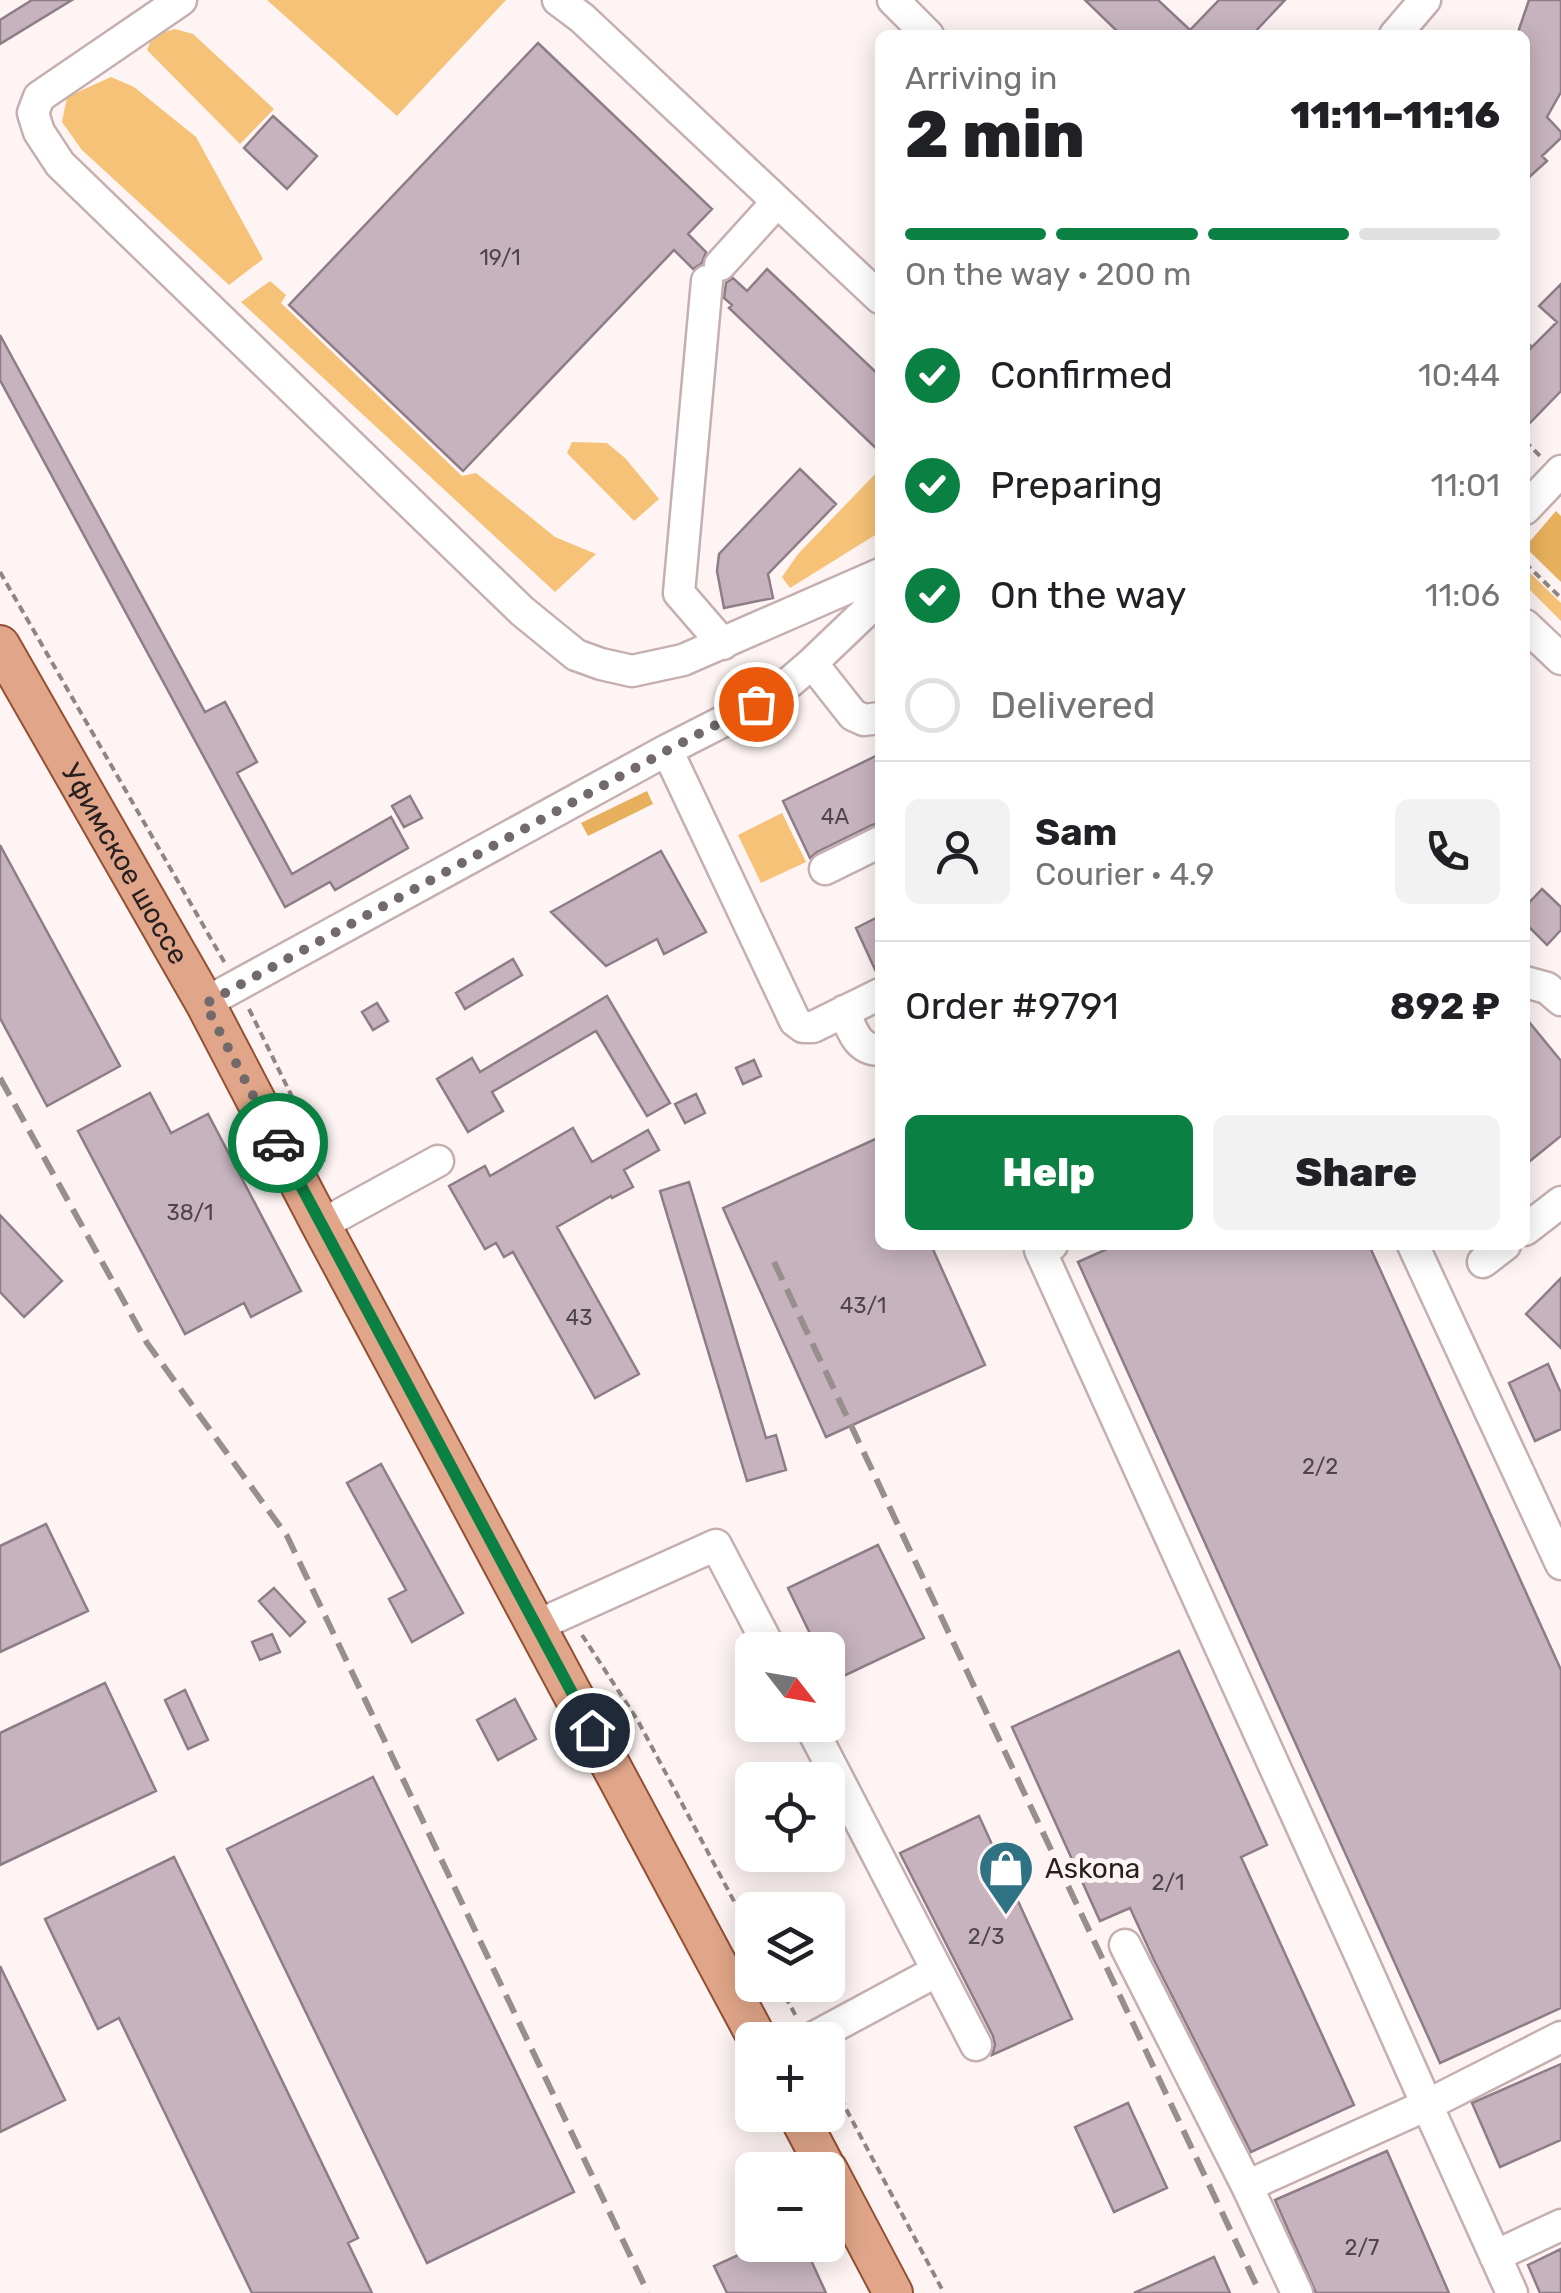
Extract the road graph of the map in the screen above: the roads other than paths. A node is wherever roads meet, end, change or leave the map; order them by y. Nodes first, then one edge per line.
1 (181, 0) edge
2 (558, 0) edge
3 (893, 0) edge
4 (1425, 0) edge
5 (923, 30) edge
6 (1399, 30) edge
7 (777, 202) junction
8 (875, 293) edge
9 (1561, 470) edge
10 (1530, 504) edge
11 (875, 576) edge
12 (875, 603) edge
13 (1530, 630) edge
14 (723, 644) junction
15 (0, 645) edge
16 (1561, 659) edge
17 (812, 664) junction
18 (875, 719) edge
19 (668, 750) junction
20 (875, 844) edge
21 (826, 869) dead end
22 (1530, 983) edge
23 (222, 995) junction
24 (875, 996) edge
25 (1561, 1000) edge
26 (844, 1012) junction
27 (875, 1056) edge
28 (438, 1161) dead end
29 (1560, 1204) edge
30 (320, 1224) junction
31 (1530, 1226) edge
32 (1040, 1250) edge
33 (1415, 1250) edge
34 (1561, 1564) edge
35 (552, 1619) junction
36 (761, 1632) edge
37 (819, 1742) edge
38 (1124, 1945) dead end
39 (937, 1971) junction
40 (749, 2022) edge
41 (829, 2022) edge
42 (1561, 2037) edge
43 (976, 2044) dead end
44 (1426, 2105) junction
45 (1247, 2186) junction
46 (845, 2204) edge
47 (1561, 2225) edge
48 (1496, 2256) junction
49 (893, 2293) edge
50 (1296, 2293) edge
51 (1512, 2293) edge

1 - 14 street
2 - 7 street
3 - 5 street
4 - 6 street
7 - 8 street
7 - 14 street
9 - 10 street
11 - 14 street
12 - 17 street
13 - 16 street
15 - 23 main road, Уфимское шоссе
17 - 18 street
17 - 19 street
19 - 23 street
19 - 26 street
20 - 21 street
22 - 25 street
23 - 30 main road, Уфимское шоссе
24 - 26 street
26 - 27 street
28 - 30 street
29 - 31 street
30 - 35 main road, Уфимское шоссе
32 - 44 street
33 - 34 street
35 - 36 street
35 - 40 main road, Уфимское шоссе
37 - 39 street
38 - 45 street
39 - 41 street
39 - 43 street
42 - 44 street
44 - 45 street
44 - 48 street
45 - 50 street
46 - 49 main road
47 - 48 street
48 - 51 street

